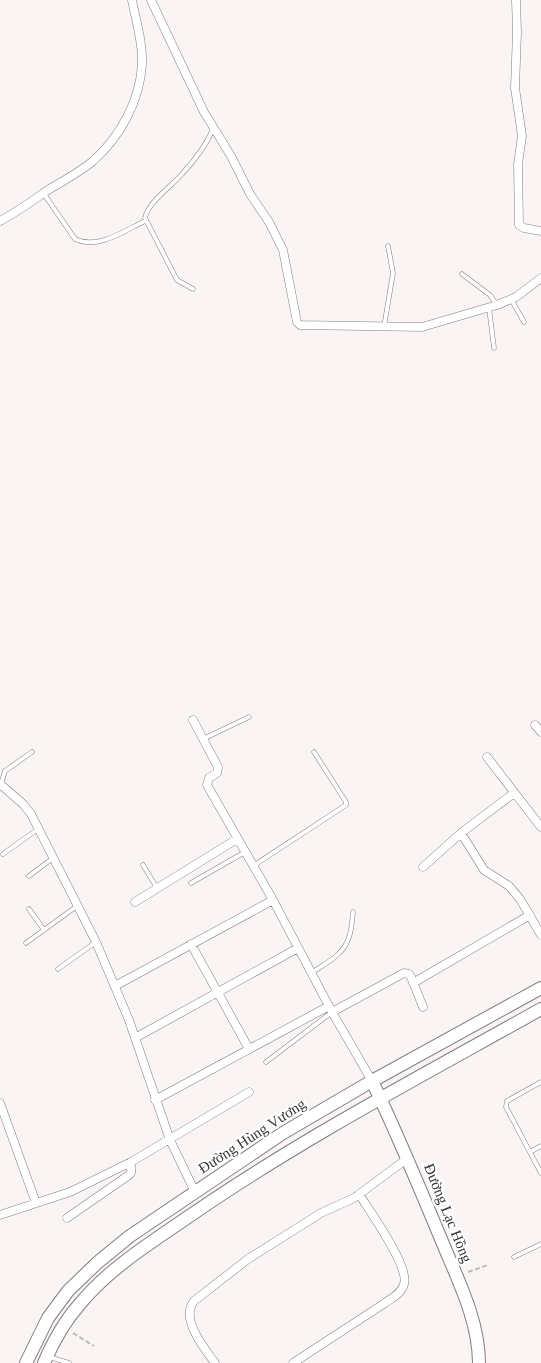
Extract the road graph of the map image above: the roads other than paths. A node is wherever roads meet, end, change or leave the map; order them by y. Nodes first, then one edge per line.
1 (132, 0) edge
2 (151, 0) edge
3 (516, 0) edge
4 (214, 127) junction
5 (44, 193) junction
6 (0, 221) edge
7 (145, 221) junction
8 (541, 232) edge
9 (388, 246) dead end
10 (462, 274) dead end
11 (541, 278) edge
12 (194, 289) dead end
13 (511, 299) junction
14 (493, 306) junction
15 (524, 322) dead end
16 (384, 327) junction
17 (494, 348) dead end
18 (249, 717) dead end
19 (193, 720) dead end
20 (535, 725) dead end
21 (541, 732) edge
22 (203, 739) junction
23 (32, 752) dead end
24 (314, 752) dead end
25 (487, 757) dead end
26 (0, 784) edge
27 (514, 793) junction
28 (541, 827) edge
29 (38, 829) junction
30 (461, 833) junction
31 (237, 840) junction
32 (245, 852) junction
33 (4, 854) dead end
34 (53, 858) junction
35 (143, 866) dead end
36 (252, 866) junction
37 (423, 867) dead end
38 (29, 876) dead end
39 (191, 883) dead end
40 (157, 888) junction
41 (273, 900) junction
42 (135, 902) dead end
43 (77, 906) junction
44 (29, 909) dead end
45 (353, 912) dead end
46 (530, 915) junction
47 (44, 930) junction
48 (541, 935) edge
49 (96, 942) junction
50 (26, 943) dead end
51 (191, 944) junction
52 (298, 948) junction
53 (58, 969) dead end
54 (311, 973) junction
55 (413, 982) junction
56 (115, 986) junction
57 (541, 988) edge
58 (218, 993) junction
59 (423, 1007) dead end
60 (330, 1009) junction
61 (541, 1009) edge
62 (135, 1038) junction
63 (249, 1049) junction
64 (266, 1062) dead end
65 (372, 1081) junction
66 (541, 1082) edge
67 (249, 1092) dead end
68 (380, 1098) junction
69 (156, 1100) junction
70 (0, 1103) edge
71 (170, 1140) junction
72 (541, 1146) edge
73 (530, 1152) junction
74 (408, 1158) junction
75 (131, 1162) junction
76 (541, 1171) edge
77 (195, 1192) junction
78 (359, 1194) junction
79 (36, 1203) junction
80 (0, 1215) edge
81 (68, 1218) dead end
82 (541, 1244) edge
83 (514, 1257) dead end
84 (45, 1360) edge
85 (26, 1363) edge
86 (68, 1363) edge
87 (215, 1363) edge
88 (293, 1363) edge
89 (480, 1363) edge

1 - 5 street
2 - 4 street
3 - 8 street
4 - 7 lane
4 - 16 street
5 - 6 street
5 - 7 lane
7 - 12 lane
9 - 16 lane
10 - 14 lane
11 - 13 street
13 - 14 street
13 - 15 lane
14 - 16 street
14 - 17 lane
18 - 22 lane
19 - 22 street
20 - 21 street
22 - 31 street
23 - 26 lane
24 - 36 lane
25 - 27 street
26 - 29 street
27 - 28 street
27 - 30 street
29 - 33 lane
29 - 34 street
30 - 37 street
30 - 46 street
31 - 32 street
31 - 40 street
32 - 36 street
32 - 39 lane
34 - 38 lane
34 - 43 street
35 - 40 lane
36 - 41 street
40 - 42 street
41 - 51 street
41 - 52 street
43 - 47 lane
43 - 49 street
44 - 47 lane
45 - 54 lane
46 - 48 street
46 - 55 street
47 - 50 lane
49 - 53 lane
49 - 56 street
51 - 56 street
51 - 58 street
52 - 54 street
52 - 58 street
54 - 60 street
55 - 59 street
55 - 60 street
56 - 62 street
57 - 65 main road, Đường Hùng Vương
58 - 62 street
58 - 63 street
60 - 63 street
60 - 64 lane
60 - 65 street
61 - 68 main road
62 - 69 street
63 - 69 street
65 - 68 main road, Đường Lạc Hồng
65 - 77 main road, Đường Hùng Vương
66 - 73 lane
67 - 71 street
68 - 74 main road, Đường Lạc Hồng
68 - 84 main road
69 - 71 street
70 - 79 street
71 - 75 street
71 - 77 street
72 - 73 lane
73 - 76 lane
74 - 78 street
74 - 89 main road, Đường Lạc Hồng
75 - 79 street
75 - 81 street
77 - 85 main road, Đường Hùng Vương
78 - 87 street
78 - 88 street
79 - 80 street
82 - 83 lane
84 - 86 lane

